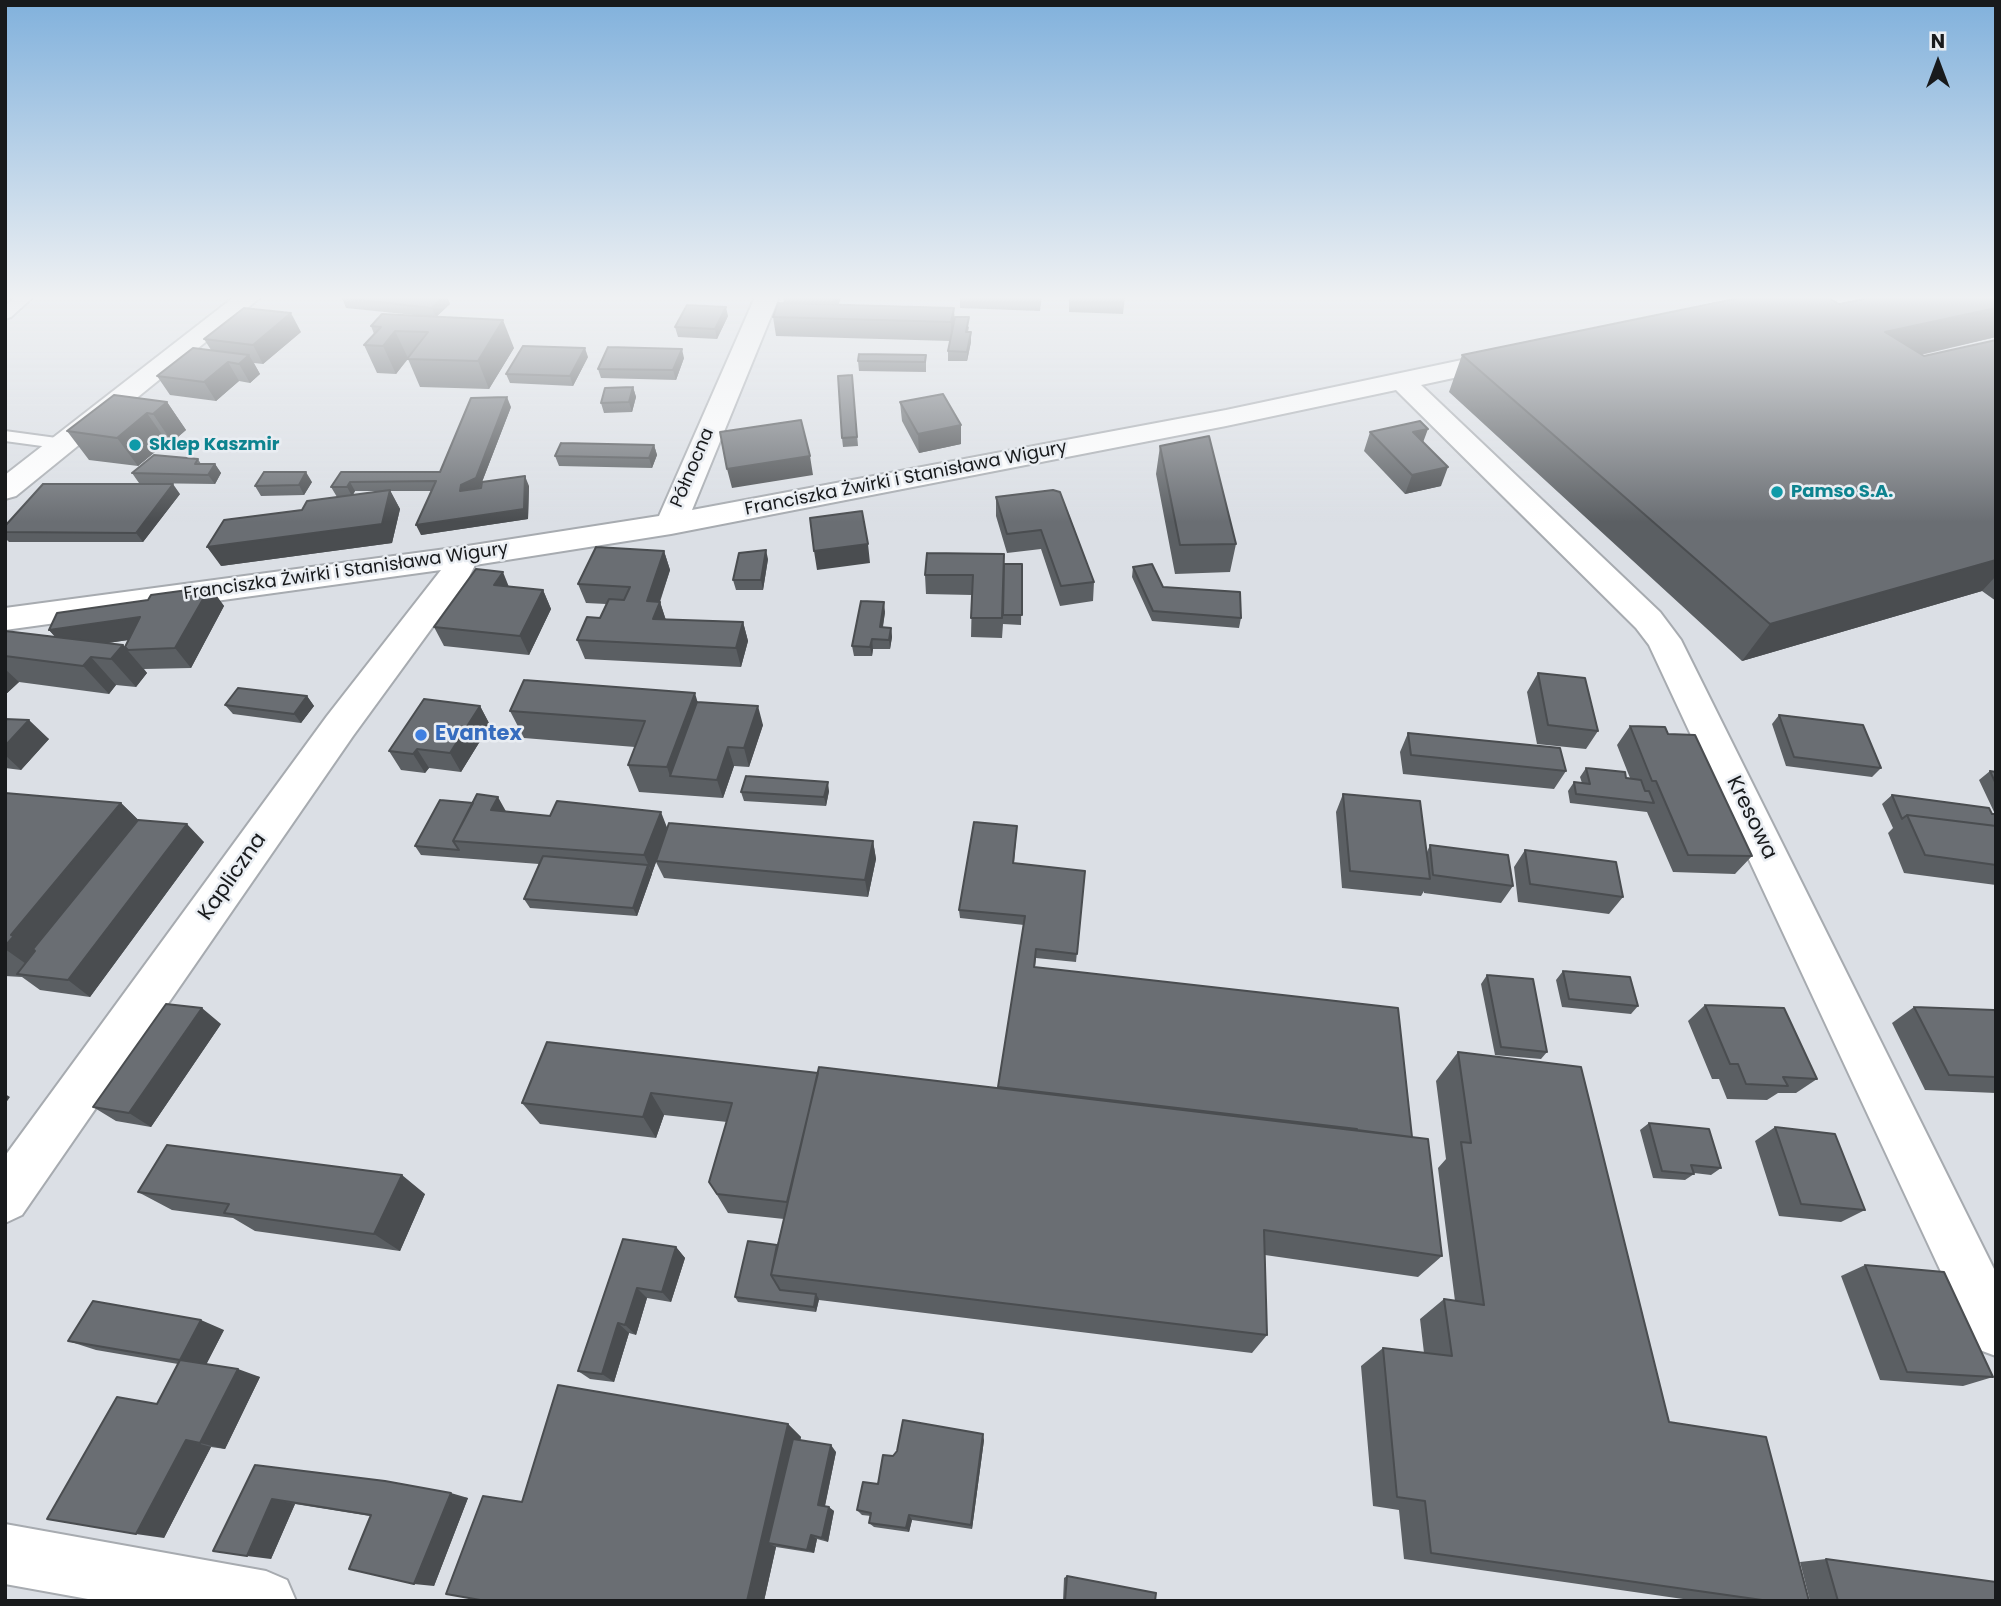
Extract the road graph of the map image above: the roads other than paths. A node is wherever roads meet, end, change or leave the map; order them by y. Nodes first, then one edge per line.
1 (155, 372) edge
2 (735, 372) edge
3 (1445, 372) edge
4 (1402, 381) junction
5 (5, 436) edge
6 (64, 444) junction
7 (5, 490) edge
8 (671, 524) junction
9 (461, 557) junction
10 (5, 619) edge
11 (5, 1198) edge
12 (1996, 1330) edge
13 (5, 1554) edge
14 (266, 1601) edge

1 - 6 street
2 - 8 street, Północna
3 - 4 street, Franciszka Żwirki i Stanisława Wigury
4 - 8 street, Franciszka Żwirki i Stanisława Wigury
4 - 12 street, Kresowa
5 - 6 lane
6 - 7 street
8 - 9 street, Franciszka Żwirki i Stanisława Wigury
9 - 10 street, Franciszka Żwirki i Stanisława Wigury
9 - 11 street, Kapliczna
13 - 14 street

